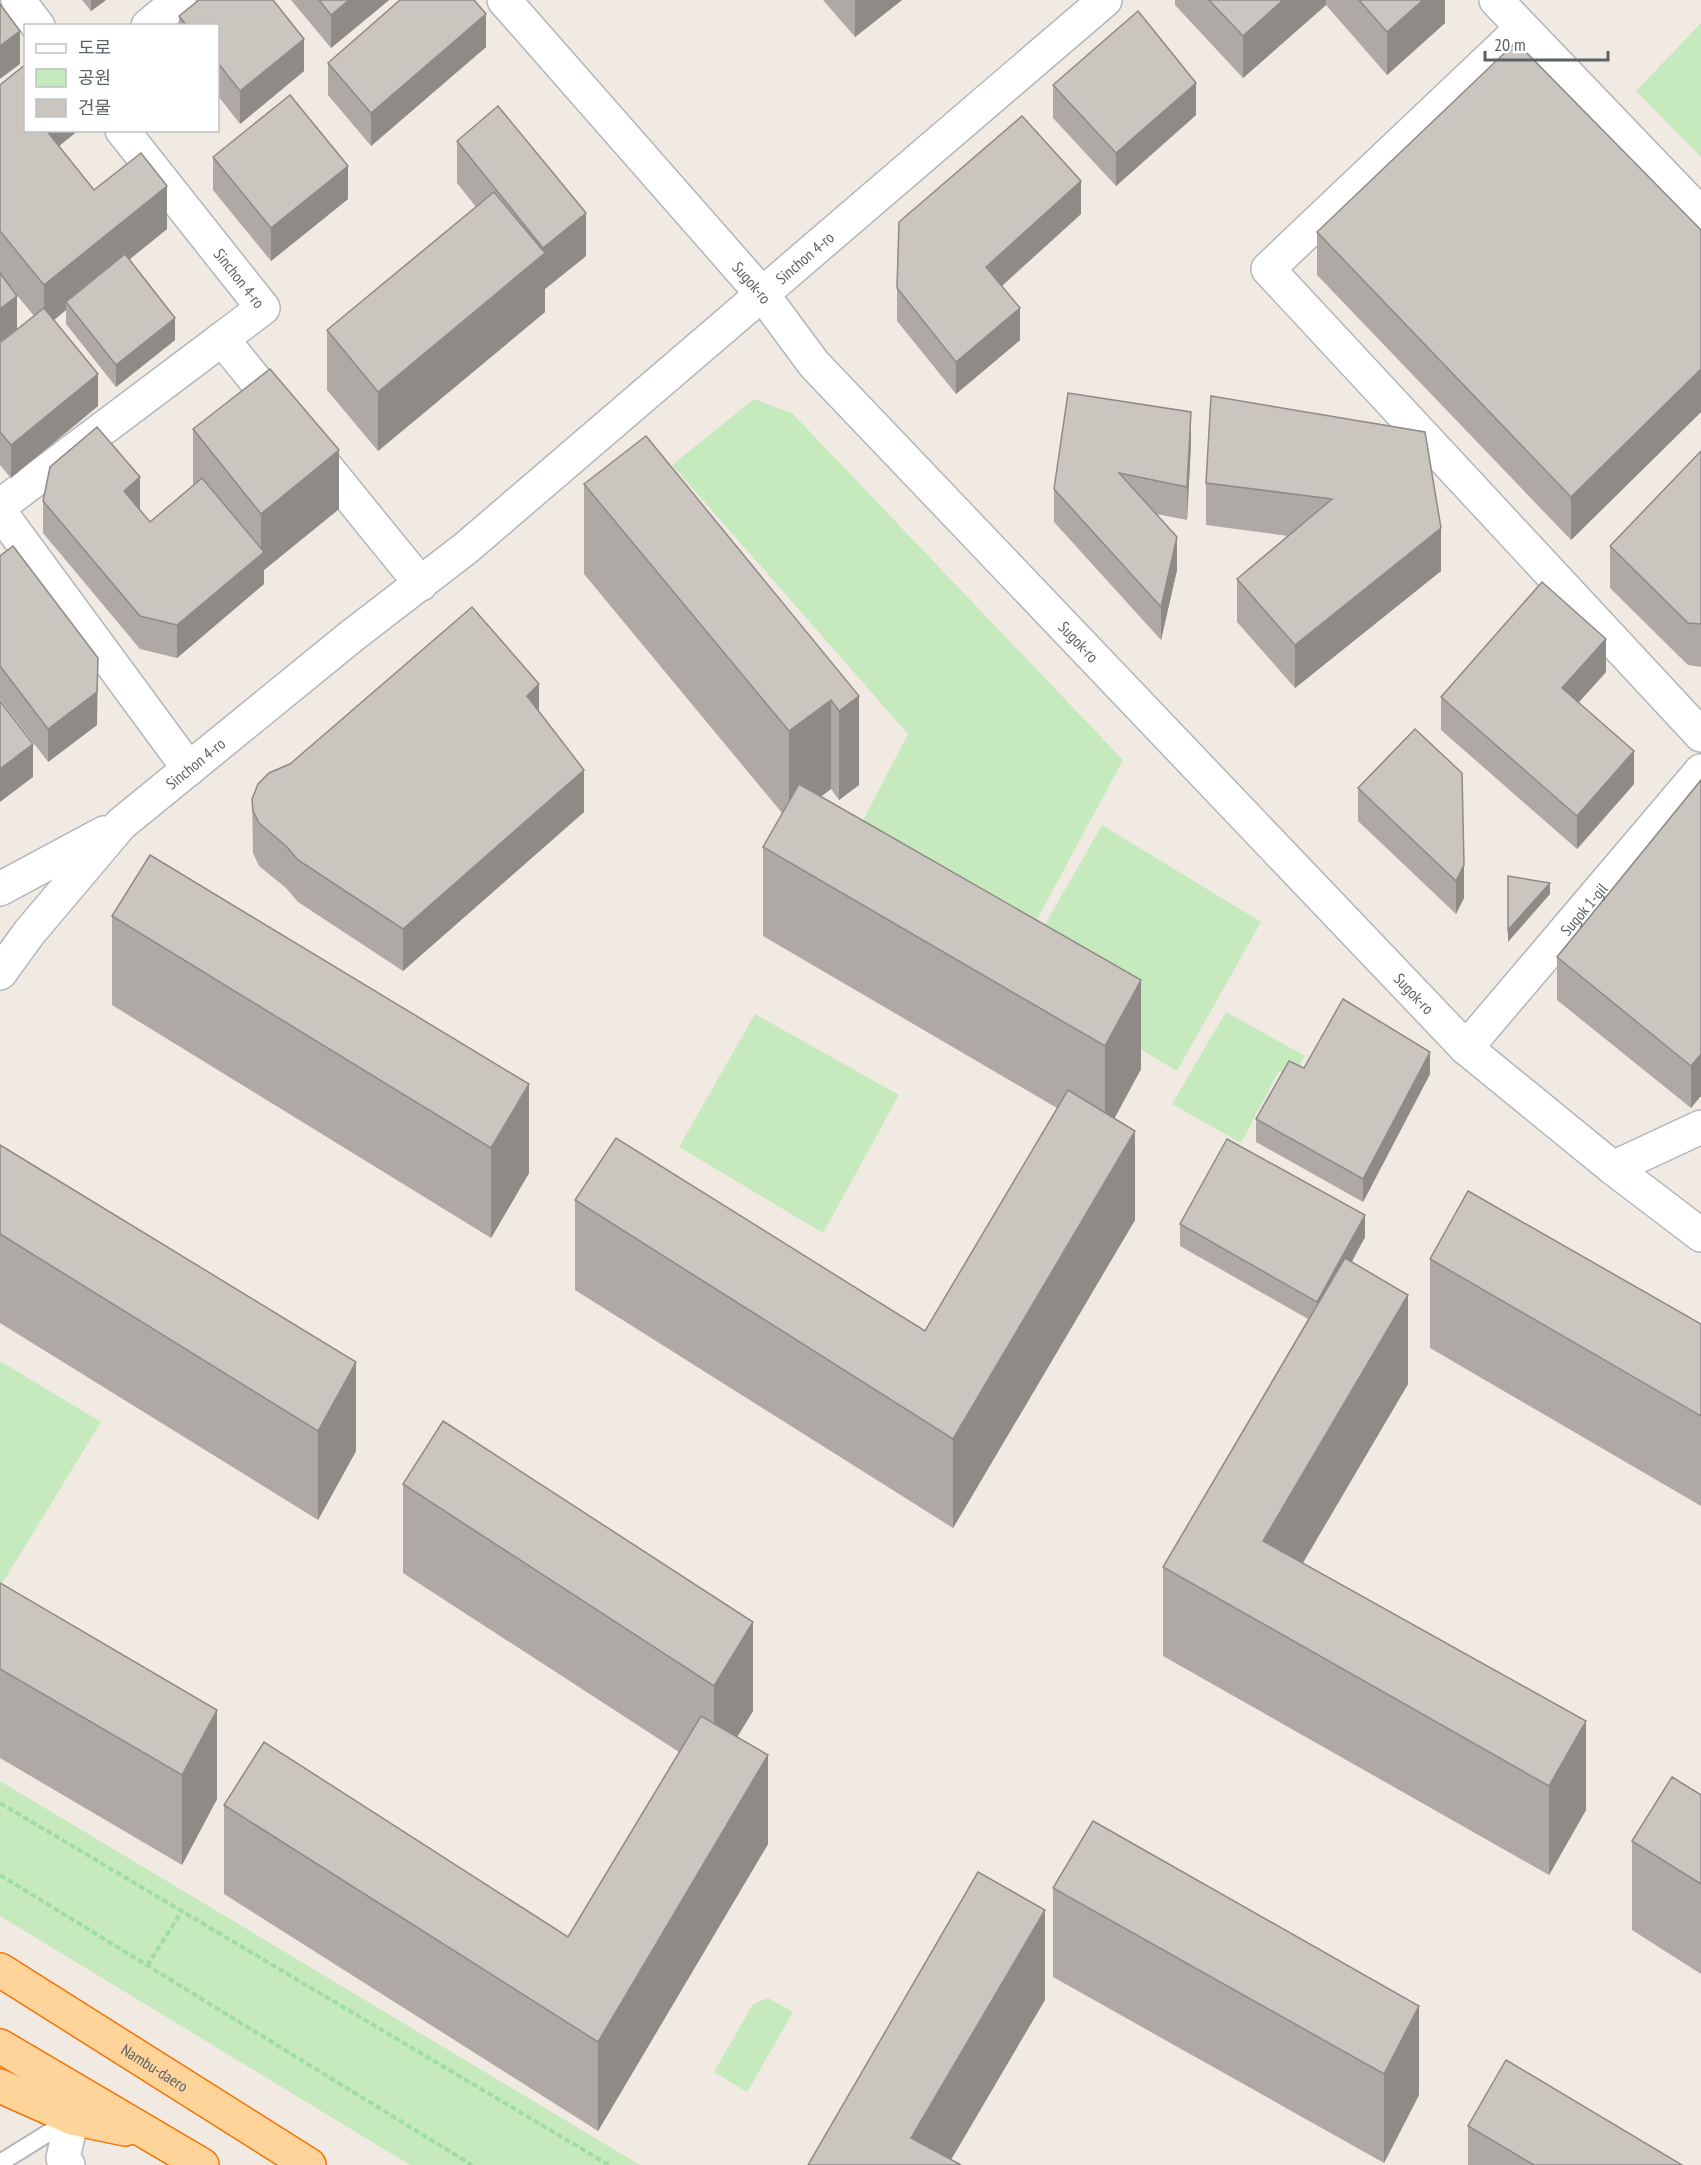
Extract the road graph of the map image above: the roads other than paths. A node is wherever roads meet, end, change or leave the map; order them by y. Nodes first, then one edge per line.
1 (18, 0) edge
2 (179, 0) edge
3 (504, 0) edge
4 (1105, 0) edge
5 (1496, 0) edge
6 (36, 24) edge
7 (150, 24) edge
8 (1522, 28) junction
9 (124, 132) edge
10 (1701, 214) edge
11 (763, 295) junction
12 (222, 339) junction
13 (0, 506) edge
14 (0, 512) edge
15 (422, 584) junction
16 (1701, 735) edge
17 (189, 769) junction
18 (1701, 771) edge
19 (121, 824) junction
20 (0, 889) edge
21 (0, 973) edge
22 (1466, 1048) junction
23 (1701, 1127) edge
24 (1613, 1167) junction
25 (1701, 1235) edge
26 (0, 1970) edge
27 (0, 2046) edge
28 (0, 2085) edge
29 (72, 2118) junction
30 (148, 2133) junction
31 (0, 2163) edge
32 (68, 2165) edge
33 (202, 2165) edge
34 (309, 2165) edge

1 - 6 street
2 - 7 street
3 - 11 street, Sugok-ro
4 - 11 street, Sinchon 4-ro
5 - 8 street
8 - 10 street
8 - 16 street
9 - 12 street, Sinchon 4-ro
11 - 15 street, Sinchon 4-ro
11 - 22 street, Sugok-ro
12 - 13 street
12 - 15 street
14 - 17 street
15 - 17 street, Sinchon 4-ro
17 - 19 street, Sinchon 4-ro
18 - 22 street, Sugok 1-gil
19 - 20 street
19 - 21 street, Sinchon 4-ro
22 - 24 street, Sugok-ro
23 - 24 street
24 - 25 street, Sugok-ro
26 - 34 highway, Nambu-daero
27 - 30 highway
28 - 29 highway
29 - 30 highway
29 - 31 lane
29 - 32 street
30 - 33 highway

